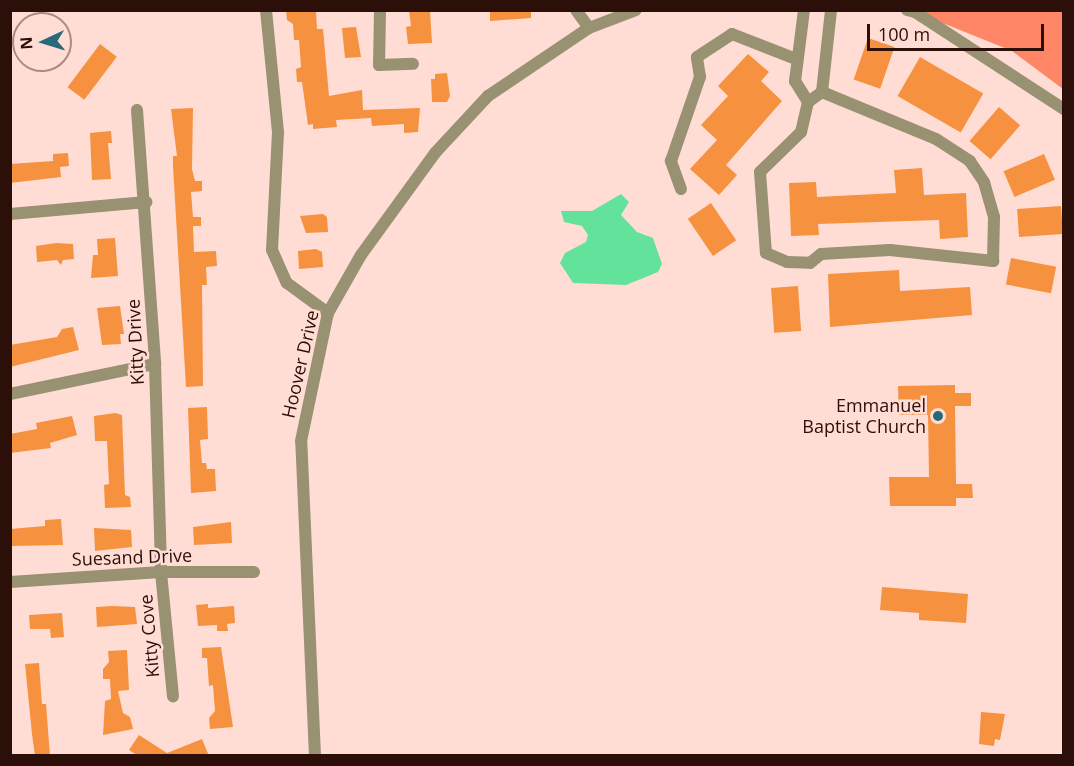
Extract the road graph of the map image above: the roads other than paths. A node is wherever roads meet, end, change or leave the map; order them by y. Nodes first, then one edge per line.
1 (266, 10) edge
2 (380, 10) edge
3 (576, 10) edge
4 (636, 10) edge
5 (804, 10) edge
6 (831, 10) edge
7 (907, 10) edge
8 (590, 28) junction
9 (796, 59) junction
10 (413, 64) dead end
11 (822, 92) junction
12 (808, 102) junction
13 (1064, 109) edge
14 (137, 111) dead end
15 (681, 189) dead end
16 (146, 202) junction
17 (10, 214) edge
18 (328, 313) junction
19 (155, 364) junction
20 (10, 394) edge
21 (161, 572) junction
22 (254, 572) dead end
23 (10, 582) edge
24 (173, 696) dead end
25 (315, 756) edge

1 - 18 street
2 - 10 street
3 - 8 street
4 - 8 street, Hoover Drive
5 - 9 street
6 - 11 street
7 - 13 street
8 - 18 street, Hoover Drive
9 - 12 street
9 - 15 street
11 - 12 street
11 - 12 street
14 - 16 street, Kitty Drive
16 - 17 street
16 - 19 street, Kitty Drive
18 - 25 street, Hoover Drive
19 - 20 street
19 - 21 street, Kitty Drive
21 - 22 street, Suesand Drive
21 - 23 street, Suesand Drive
21 - 24 street, Kitty Cove

